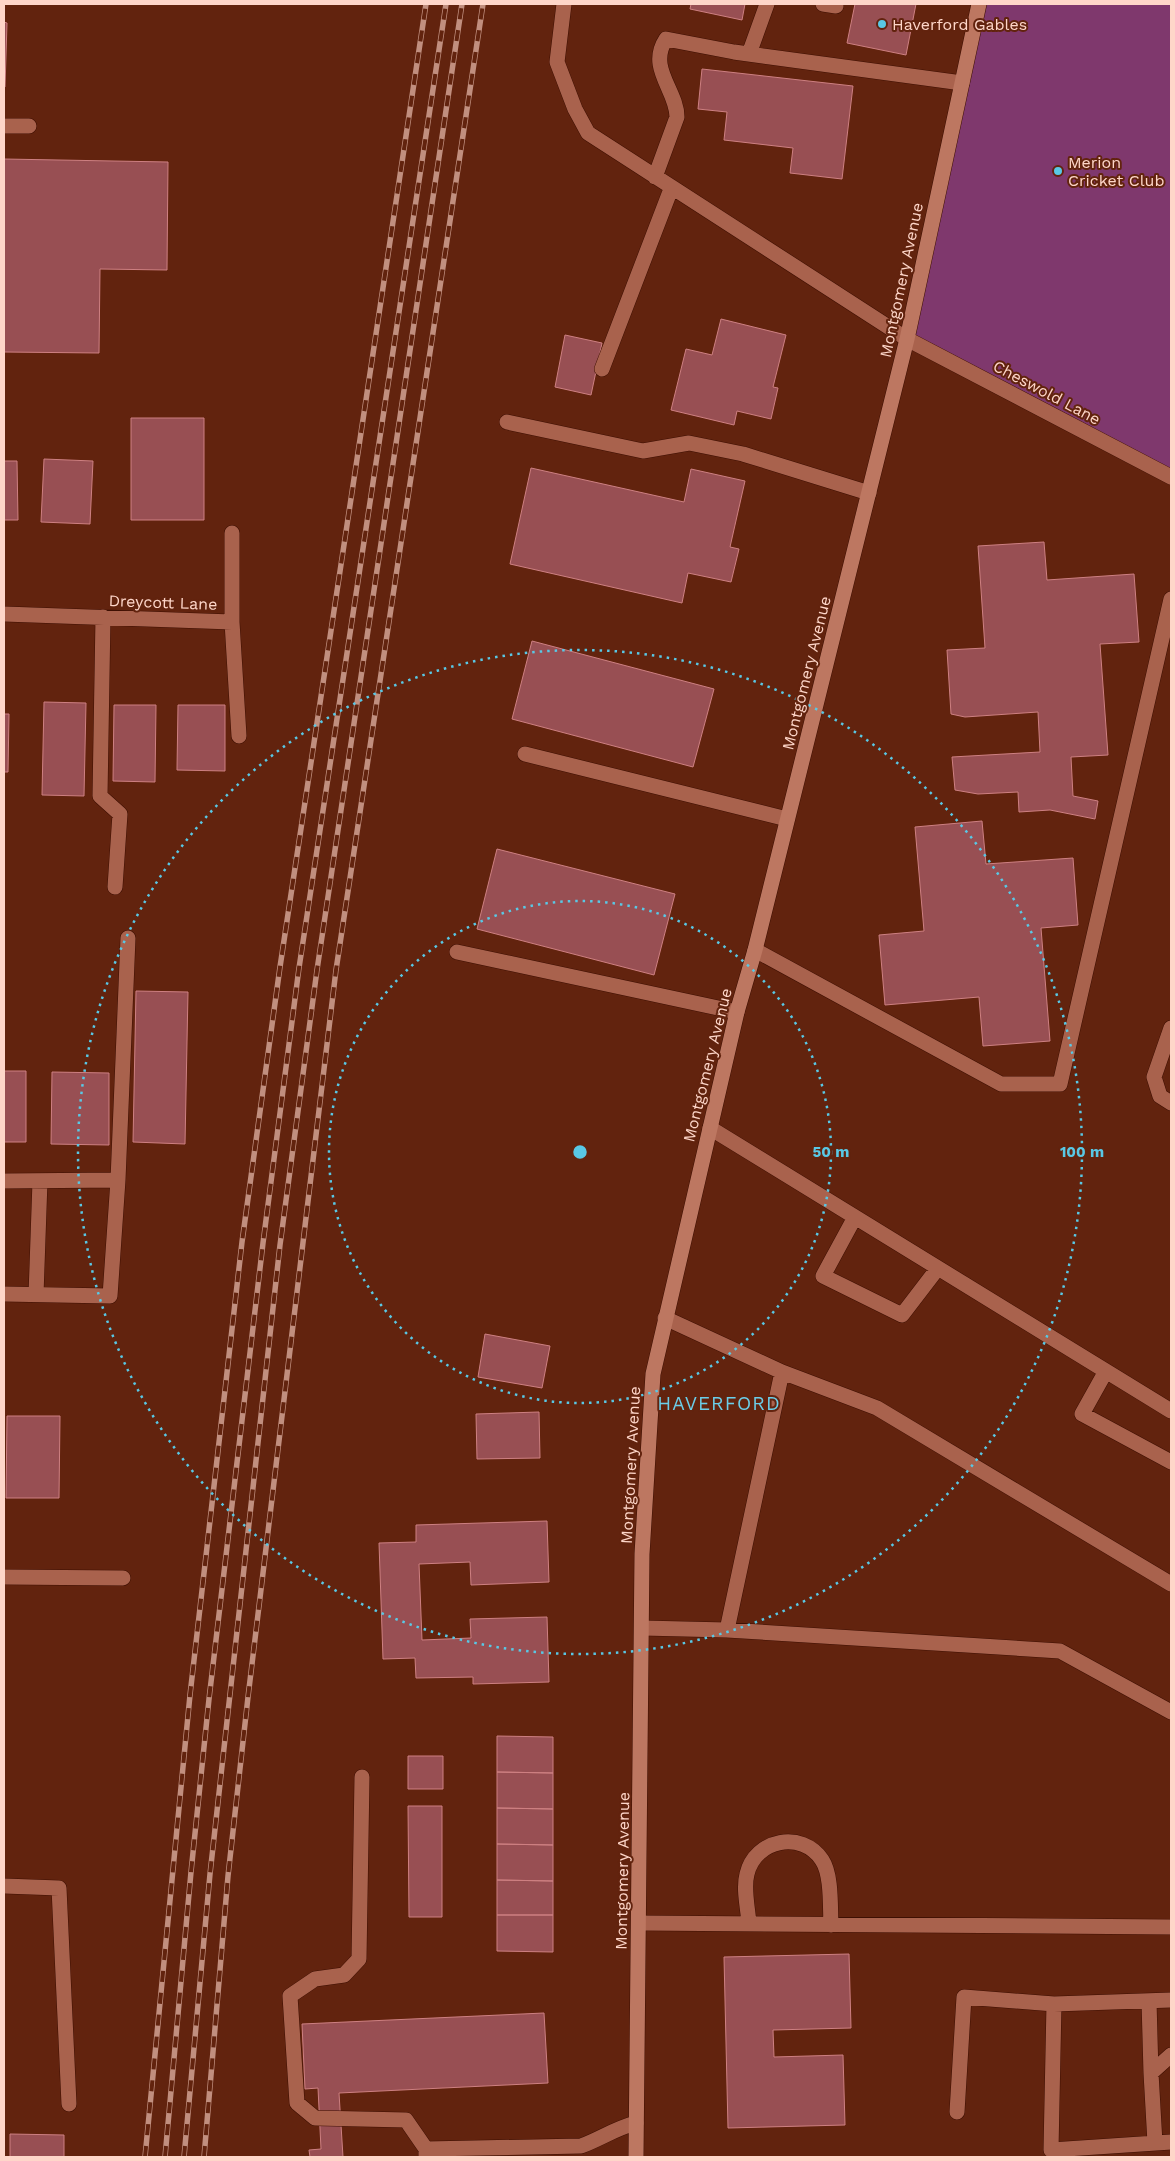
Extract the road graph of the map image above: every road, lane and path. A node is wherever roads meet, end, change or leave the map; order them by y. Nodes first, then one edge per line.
1 (564, 4) edge
2 (767, 4) edge
3 (979, 4) edge
4 (750, 54) junction
5 (962, 83) junction
6 (4, 126) edge
7 (29, 126) dead end
8 (655, 177) junction
9 (671, 189) junction
10 (907, 339) junction
11 (602, 369) dead end
12 (507, 422) dead end
13 (1171, 477) edge
14 (869, 493) junction
15 (232, 533) dead end
16 (1171, 599) edge
17 (4, 614) edge
18 (102, 617) junction
19 (232, 622) junction
20 (238, 736) dead end
21 (525, 754) dead end
22 (787, 819) junction
23 (115, 887) dead end
24 (128, 938) dead end
25 (755, 950) junction
26 (457, 952) dead end
27 (737, 1012) junction
28 (1171, 1028) edge
29 (1171, 1103) edge
30 (710, 1128) junction
31 (118, 1180) junction
32 (4, 1181) edge
33 (40, 1181) junction
34 (855, 1217) junction
35 (938, 1268) junction
36 (4, 1294) edge
37 (36, 1295) junction
38 (666, 1318) junction
39 (782, 1372) junction
40 (1106, 1372) junction
41 (1171, 1411) edge
42 (1171, 1462) edge
43 (4, 1576) edge
44 (123, 1578) dead end
45 (1171, 1584) edge
46 (642, 1628) junction
47 (727, 1630) junction
48 (1171, 1712) edge
49 (362, 1777) dead end
50 (4, 1886) edge
51 (639, 1923) junction
52 (749, 1924) junction
53 (831, 1925) junction
54 (1171, 1927) edge
55 (1171, 2000) edge
56 (1148, 2001) junction
57 (1054, 2004) junction
58 (1171, 2055) edge
59 (1151, 2073) junction
60 (69, 2104) dead end
61 (958, 2112) dead end
62 (636, 2124) junction
63 (1171, 2142) edge
64 (1155, 2143) junction
65 (1114, 2152) edge
66 (426, 2153) edge
67 (1052, 2153) edge
68 (636, 2157) edge

1 - 8 street, Cheswold Lane
2 - 4 street
3 - 5 main road, Montgomery Avenue
4 - 5 street
4 - 8 street
5 - 10 main road, Montgomery Avenue
6 - 7 street
8 - 9 street, Cheswold Lane
9 - 10 street, Cheswold Lane
9 - 11 street
10 - 13 street, Cheswold Lane
10 - 14 main road, Montgomery Avenue
12 - 14 street
14 - 22 main road, Montgomery Avenue
15 - 19 street, Dreycott Lane
16 - 25 street
17 - 18 street, Dreycott Lane
18 - 19 street, Dreycott Lane
18 - 23 street
19 - 20 street
21 - 22 street
22 - 25 main road, Montgomery Avenue
24 - 31 street
25 - 27 main road, Montgomery Avenue
26 - 27 street
27 - 30 main road, Montgomery Avenue
28 - 29 street
30 - 34 street
30 - 38 main road, Montgomery Avenue
31 - 33 street
31 - 37 street
32 - 33 street
33 - 37 street
34 - 35 street
34 - 35 street
35 - 40 street
36 - 37 street
38 - 39 street
38 - 46 main road, Montgomery Avenue
39 - 45 street
39 - 47 street
40 - 41 street
40 - 42 street
43 - 44 street
46 - 47 street
46 - 51 main road, Montgomery Avenue
47 - 48 street
49 - 66 street
50 - 60 street
51 - 52 street
51 - 62 main road, Montgomery Avenue
52 - 53 street
52 - 53 street
53 - 54 street
55 - 56 street
56 - 57 street
56 - 59 street
57 - 61 street
57 - 67 street
58 - 59 street
59 - 64 street
62 - 66 street
62 - 68 main road, Montgomery Avenue
63 - 64 street
64 - 65 street
65 - 67 street

